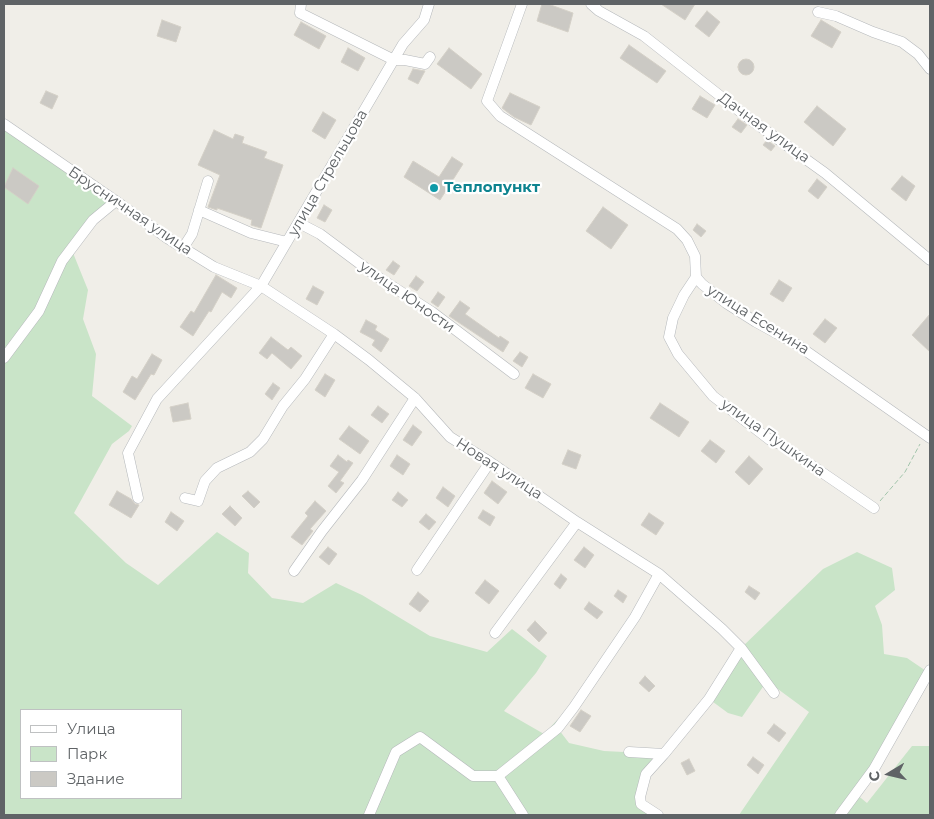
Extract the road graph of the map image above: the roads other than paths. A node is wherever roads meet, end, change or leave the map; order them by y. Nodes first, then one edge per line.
1 (301, 4) edge
2 (428, 4) edge
3 (522, 4) edge
4 (599, 6) edge
5 (818, 12) dead end
6 (430, 57) dead end
7 (394, 60) junction
8 (930, 69) edge
9 (4, 125) edge
10 (208, 181) dead end
11 (116, 201) junction
12 (199, 210) junction
13 (299, 223) junction
14 (288, 242) junction
15 (183, 248) junction
16 (930, 260) edge
17 (696, 277) junction
18 (261, 286) junction
19 (334, 334) junction
20 (4, 358) edge
21 (514, 374) dead end
22 (415, 398) junction
23 (928, 436) edge
24 (490, 462) junction
25 (138, 498) dead end
26 (185, 498) dead end
27 (874, 508) road end
28 (577, 522) junction
29 (417, 570) dead end
30 (294, 571) dead end
31 (659, 574) junction
32 (495, 633) dead end
33 (741, 648) junction
34 (930, 670) edge
35 (774, 693) dead end
36 (629, 752) dead end
37 (664, 754) junction
38 (498, 776) junction
39 (369, 815) edge
40 (523, 815) edge
41 (658, 815) edge
42 (840, 815) edge

1 - 7 street
2 - 7 street, улица Стрельцова
3 - 17 street, улица Есенина
4 - 16 street, Дачная улица
5 - 8 street
6 - 7 street
7 - 13 street, улица Стрельцова
9 - 11 street, Брусничная улица
10 - 12 street
11 - 15 street, Брусничная улица
11 - 20 street
12 - 14 street
12 - 15 street
13 - 14 street, улица Стрельцова
13 - 21 street, улица Юности
14 - 18 street, улица Стрельцова
15 - 18 street, Брусничная улица
17 - 23 street, улица Есенина
17 - 27 street, улица Пушкина
18 - 19 street, Новая улица
18 - 25 street, улица Стрельцова
19 - 22 street, Новая улица
19 - 26 street
22 - 24 street, Новая улица
22 - 30 street
24 - 28 street, Новая улица
24 - 29 street
28 - 31 street, Новая улица
28 - 32 street
31 - 33 street, Новая улица
31 - 38 street
33 - 35 street, Новая улица
33 - 37 street
34 - 42 street
36 - 37 street
37 - 41 street
38 - 39 street
38 - 40 street

